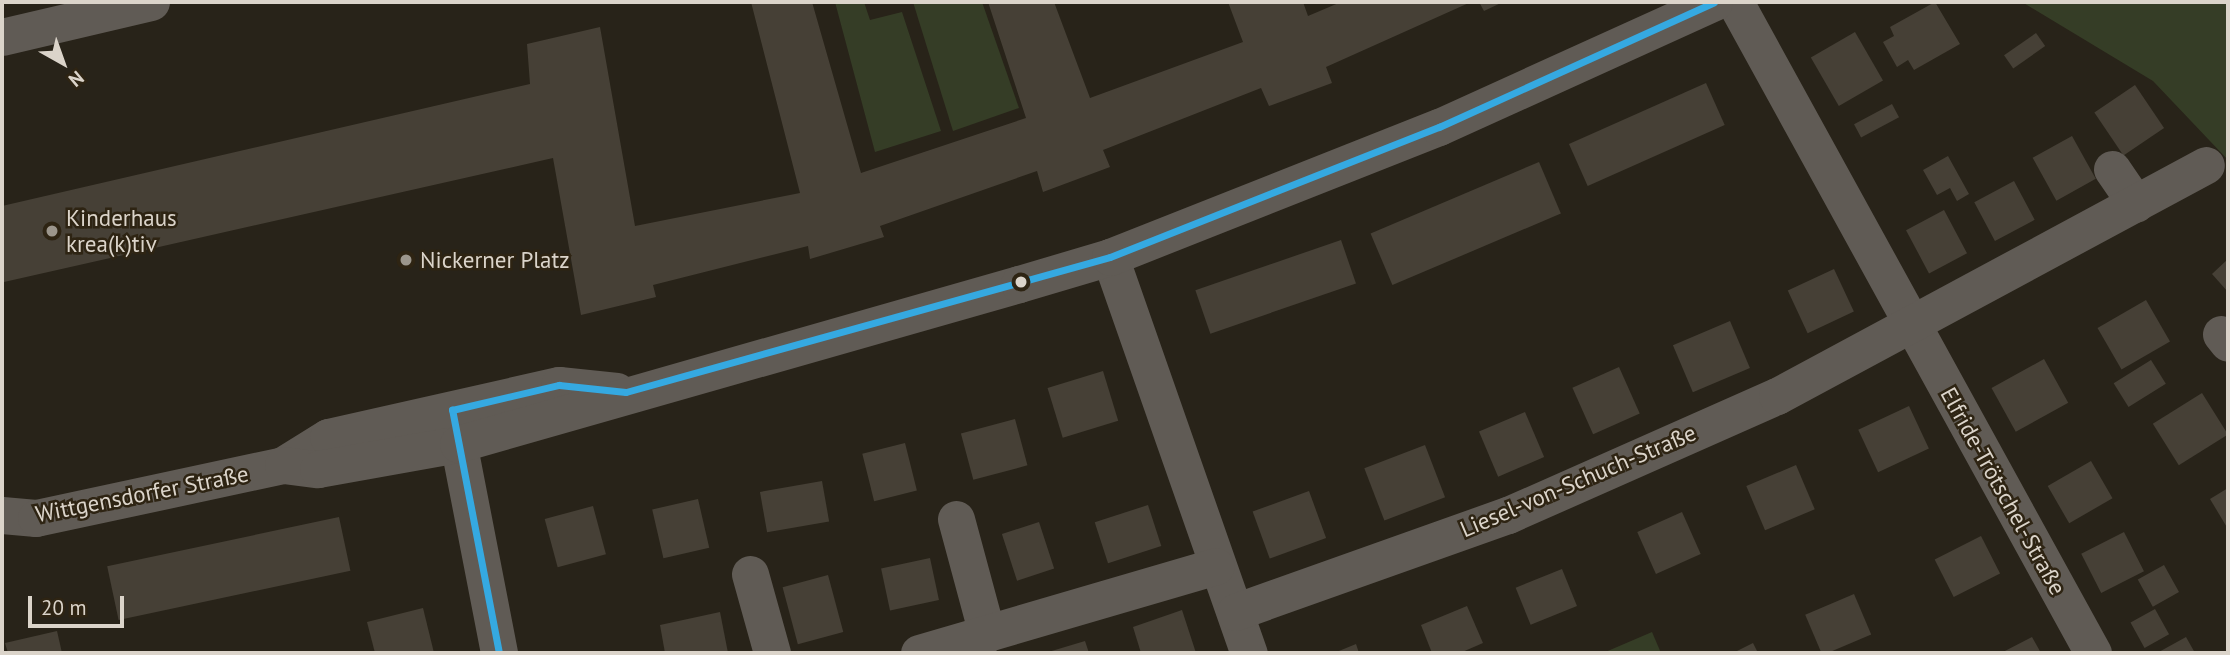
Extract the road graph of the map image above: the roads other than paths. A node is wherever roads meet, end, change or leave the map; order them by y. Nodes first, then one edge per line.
1 (151, 2) edge
2 (1714, 2) edge
3 (1735, 2) edge
4 (2, 37) edge
5 (2206, 165) dead end
6 (2112, 169) dead end
7 (2136, 204) junction
8 (1110, 257) junction
9 (1912, 328) junction
10 (455, 427) junction
11 (2, 515) edge
12 (956, 519) dead end
13 (1216, 566) junction
14 (750, 574) dead end
15 (1235, 612) junction
16 (987, 634) junction
17 (499, 653) edge
18 (772, 653) edge
19 (919, 653) edge
20 (1249, 653) edge
21 (2094, 653) edge

1 - 4 street
2 - 8 street, Wittgensdorfer Straße
3 - 9 street, Elfride-Trötschel-Straße
5 - 7 street
6 - 7 street
7 - 9 street
8 - 10 street, Wittgensdorfer Straße
8 - 13 street
9 - 15 street, Liesel-von-Schuch-Straße
9 - 21 street, Elfride-Trötschel-Straße
10 - 11 street, Wittgensdorfer Straße
10 - 17 street
12 - 16 street
13 - 15 street
13 - 16 street
14 - 18 street
15 - 20 street
16 - 19 street

